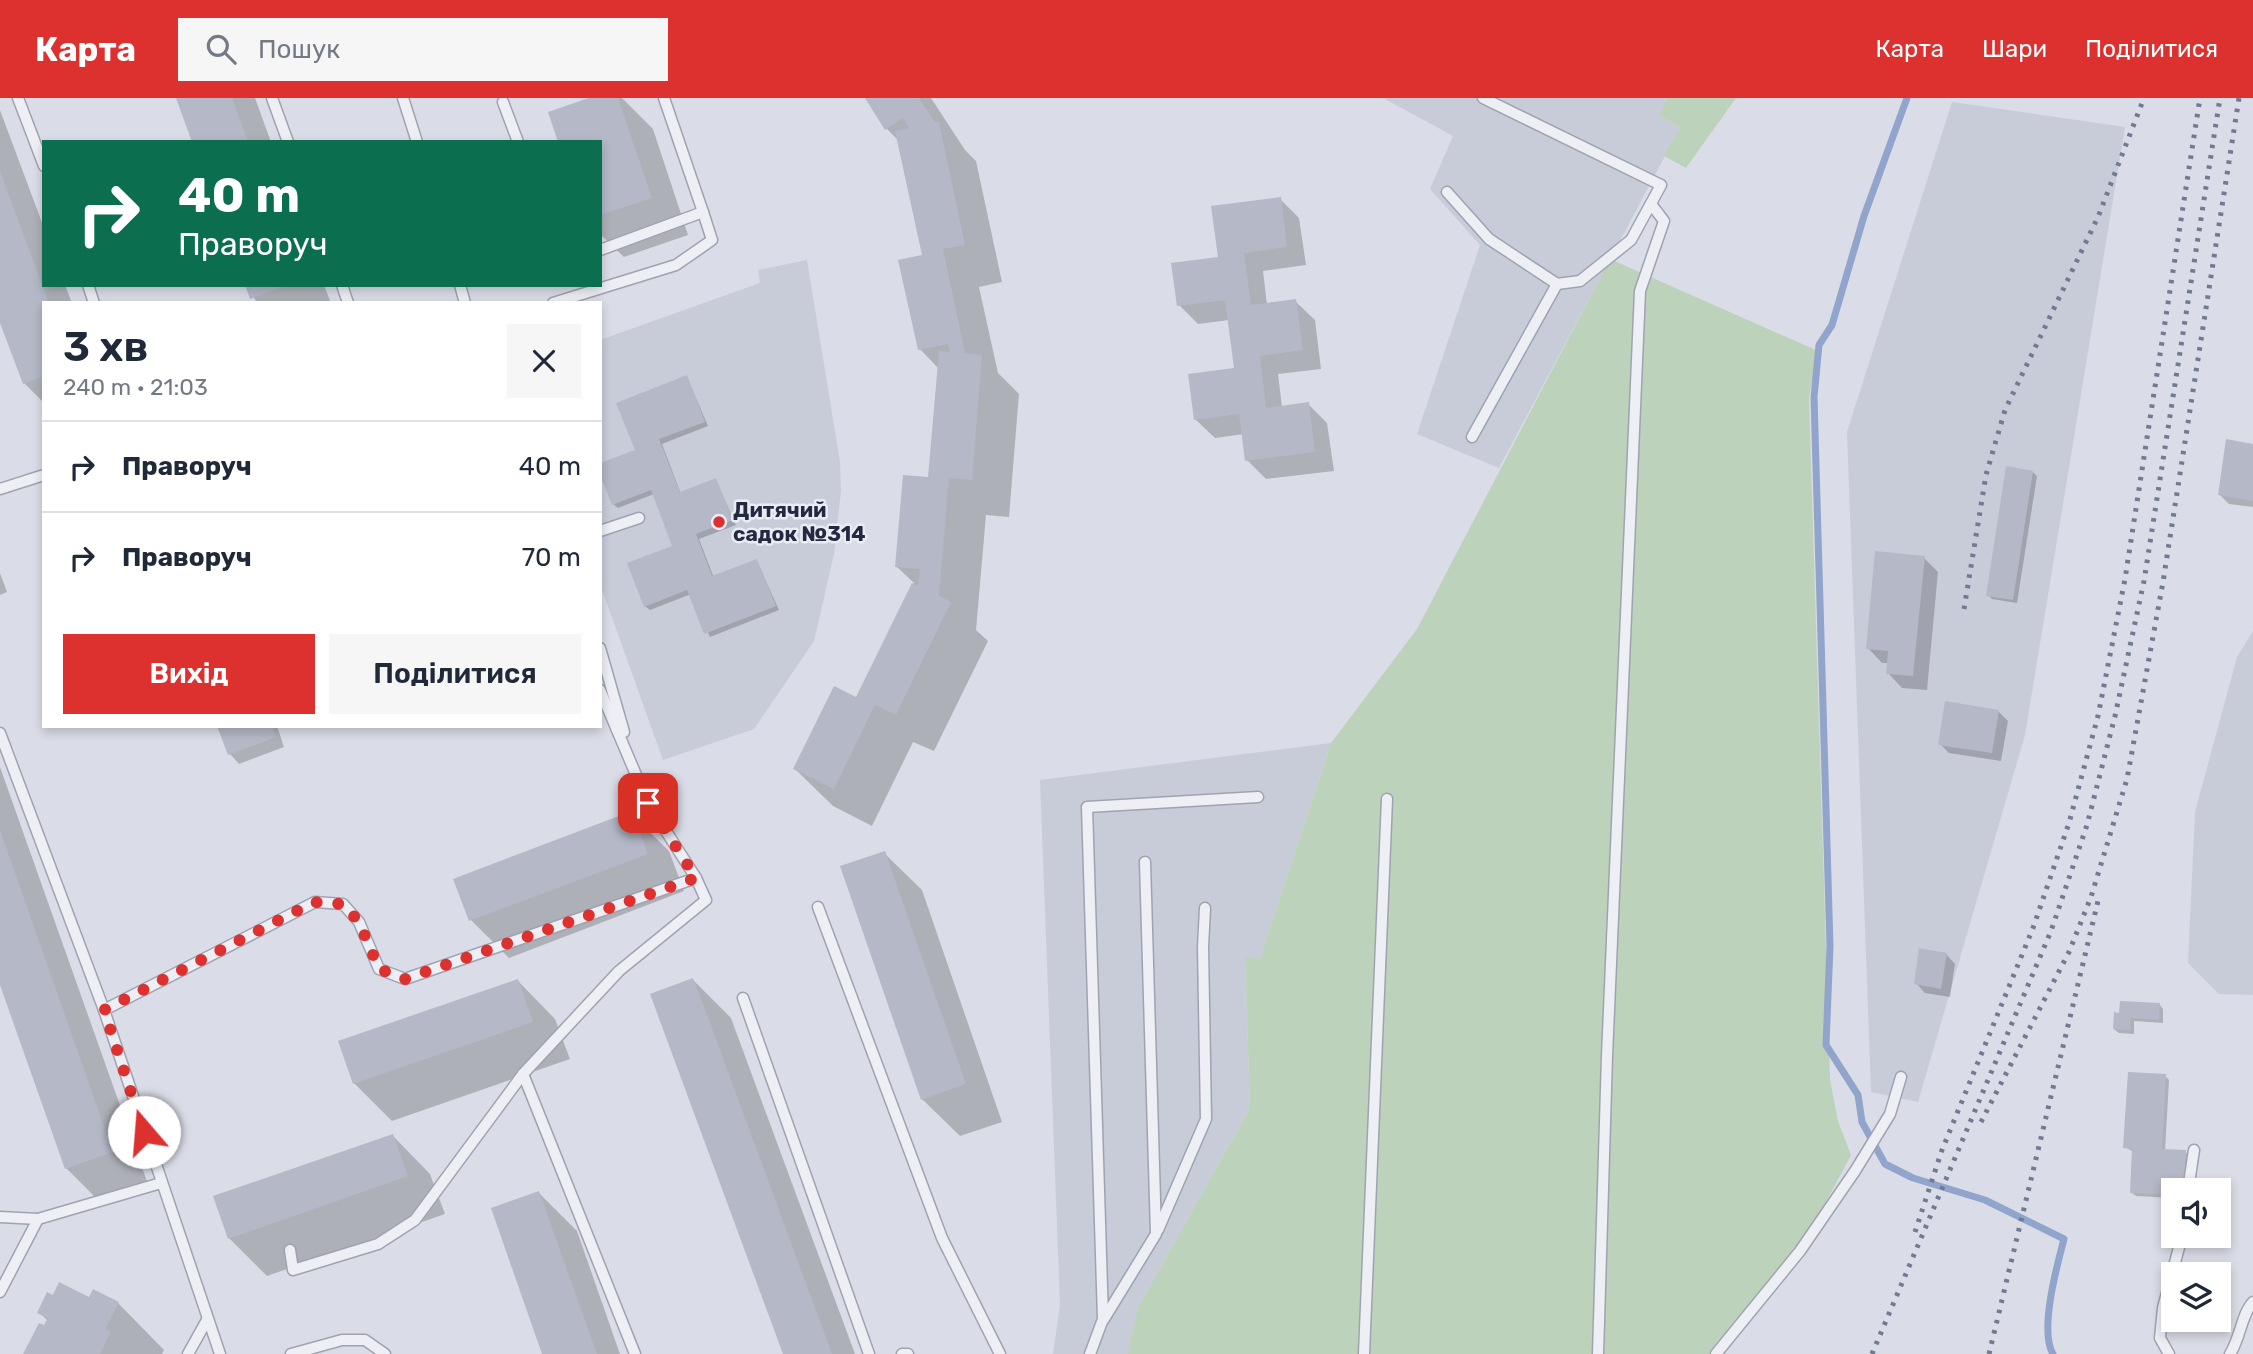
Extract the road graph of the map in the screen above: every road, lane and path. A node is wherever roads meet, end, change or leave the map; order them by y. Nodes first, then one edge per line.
1 (18, 98) edge
2 (272, 98) edge
3 (403, 98) edge
4 (664, 98) edge
5 (1483, 98) edge
6 (503, 102) dead end
7 (287, 140) edge
8 (415, 140) edge
9 (517, 140) edge
10 (42, 161) edge
11 (1447, 192) dead end
12 (1651, 204) junction
13 (703, 212) junction
14 (602, 249) edge
15 (1557, 284) junction
16 (559, 301) edge
17 (1472, 436) dead end
18 (42, 476) edge
19 (0, 489) edge
20 (639, 518) dead end
21 (602, 530) edge
22 (602, 656) edge
23 (602, 695) edge
24 (0, 733) edge
25 (636, 775) junction
26 (1258, 797) dead end
27 (1387, 799) dead end
28 (1145, 862) dead end
29 (696, 878) junction
30 (818, 907) dead end
31 (1205, 908) dead end
32 (743, 998) dead end
33 (104, 1010) junction
34 (523, 1074) junction
35 (1901, 1077) dead end
36 (2194, 1150) dead end
37 (2190, 1178) edge
38 (161, 1183) junction
39 (0, 1217) edge
40 (38, 1220) junction
41 (1156, 1234) junction
42 (2179, 1248) edge
43 (290, 1250) dead end
44 (0, 1292) edge
45 (2253, 1302) edge
46 (1103, 1319) junction
47 (207, 1320) junction
48 (188, 1354) edge
49 (220, 1354) edge
50 (291, 1354) edge
51 (385, 1354) edge
52 (635, 1354) edge
53 (869, 1354) edge
54 (902, 1354) edge
55 (908, 1354) edge
56 (1000, 1354) edge
57 (1090, 1354) edge
58 (1364, 1354) edge
59 (1598, 1354) edge
60 (1716, 1354) edge
61 (2169, 1354) edge
62 (2230, 1354) edge

1 - 10 lane
2 - 7 lane
3 - 8 lane
4 - 13 lane
5 - 12 lane
6 - 9 lane
11 - 15 lane
12 - 15 lane
12 - 59 lane
13 - 14 lane
13 - 16 lane
15 - 17 lane
18 - 19 lane
20 - 21 lane
22 - 25 lane
23 - 25 lane
24 - 33 lane
25 - 29 lane
26 - 46 lane
27 - 58 lane
28 - 41 lane
29 - 33 lane
29 - 34 lane
30 - 56 lane
31 - 41 lane
32 - 53 lane
33 - 38 lane
34 - 43 lane
34 - 52 lane
35 - 60 lane
36 - 37 lane
38 - 40 lane
38 - 47 lane
39 - 40 lane
40 - 44 lane
41 - 46 lane
42 - 61 lane
45 - 62 lane
46 - 57 lane
47 - 48 lane
47 - 49 lane
50 - 51 lane
54 - 55 lane

